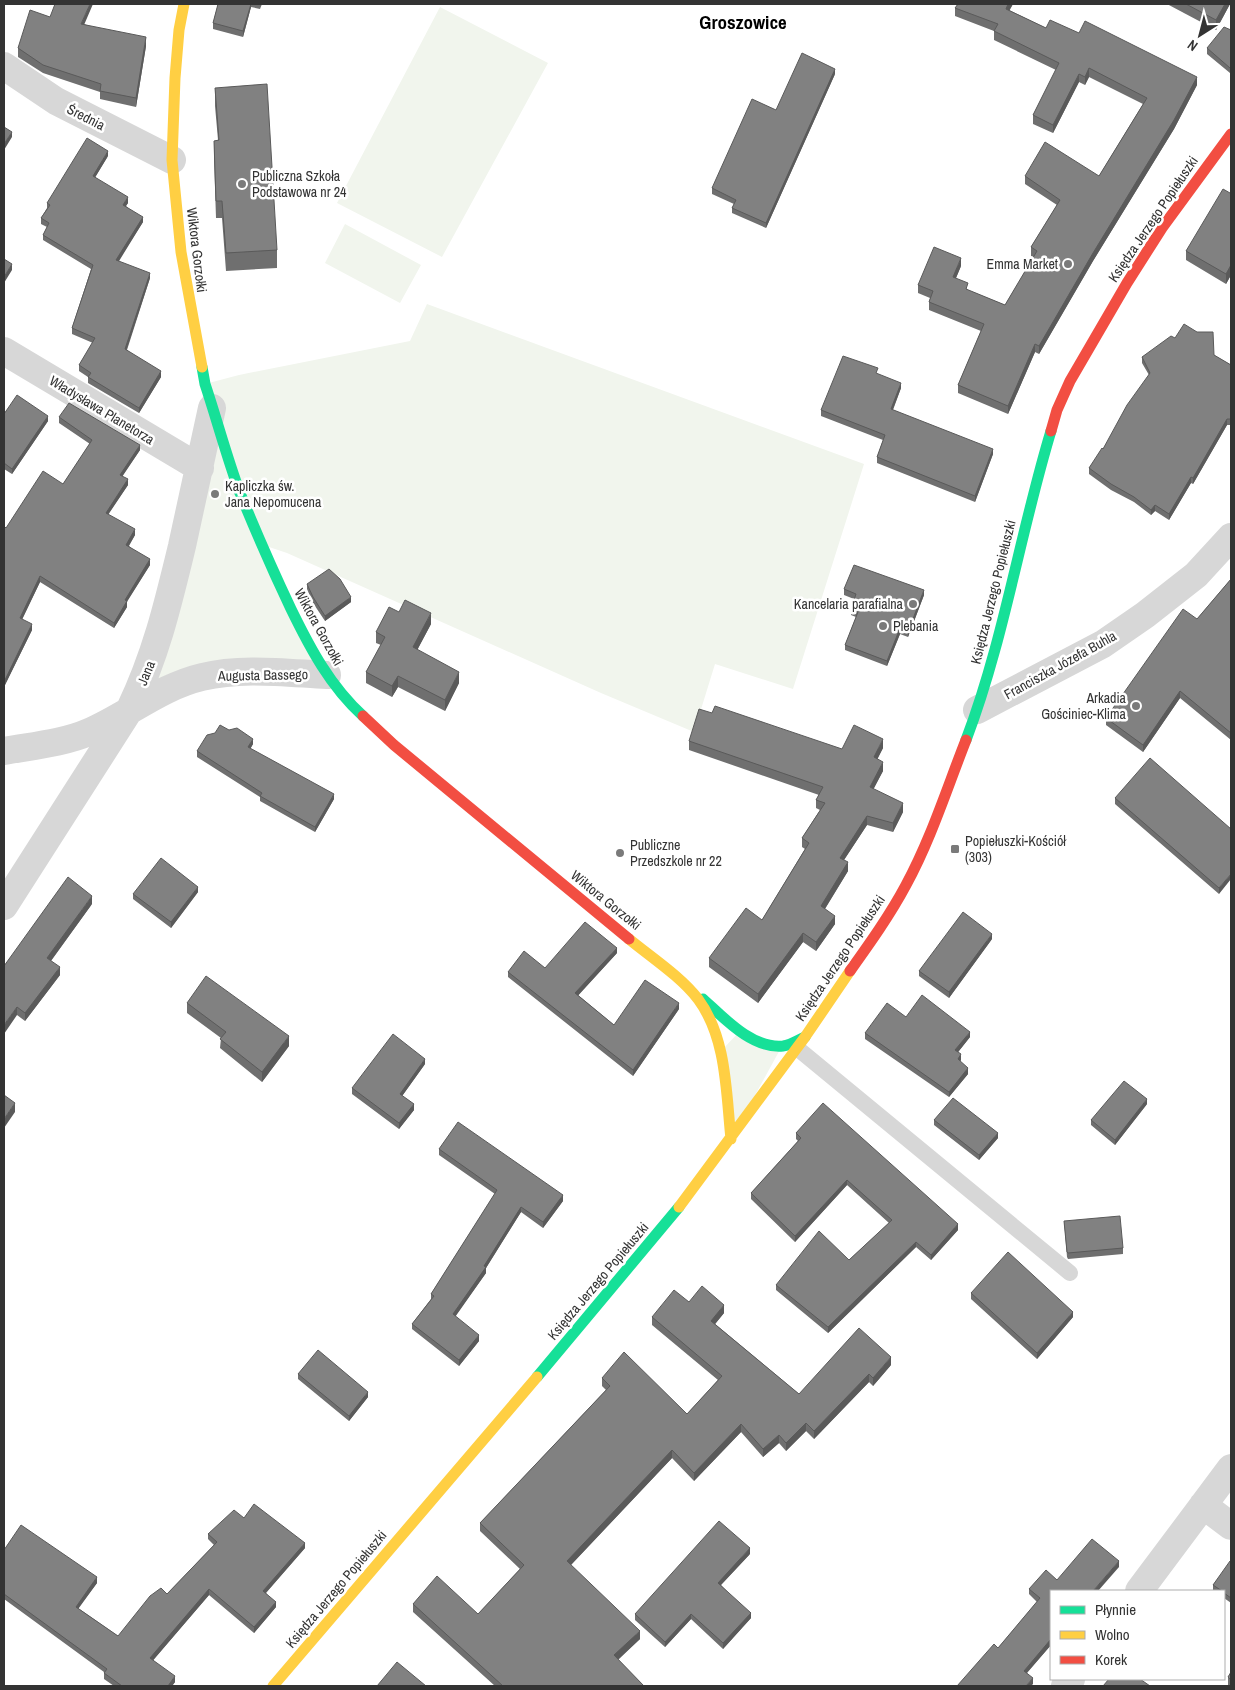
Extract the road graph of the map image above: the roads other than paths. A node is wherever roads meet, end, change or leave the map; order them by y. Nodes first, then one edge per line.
1 (184, 4) edge
2 (4, 66) edge
3 (1231, 134) edge
4 (172, 160) junction
5 (4, 351) edge
6 (212, 408) junction
7 (200, 468) junction
8 (1231, 537) edge
9 (328, 675) junction
10 (130, 709) junction
11 (977, 710) junction
12 (4, 751) edge
13 (4, 906) edge
14 (682, 982) junction
15 (801, 1043) junction
16 (731, 1139) junction
17 (1070, 1273) dead end
18 (1231, 1468) edge
19 (1203, 1505) junction
20 (1231, 1526) edge
21 (1140, 1590) edge
22 (273, 1686) edge

1 - 4 main road, Wiktora Gorzołki
2 - 4 street, Średnia
3 - 11 main road, Księdza Jerzego Popiełuszki
4 - 6 main road, Wiktora Gorzołki
5 - 7 street, Władysława Planetorza
6 - 7 street, Jana
6 - 9 main road, Wiktora Gorzołki
7 - 10 street, Jana
8 - 11 street, Franciszka Józefa Buhla
9 - 10 street, Augusta Bassego
9 - 14 main road, Wiktora Gorzołki
10 - 12 street, Augusta Bassego
10 - 13 street, Jana
11 - 15 main road, Księdza Jerzego Popiełuszki
14 - 15 main road
14 - 16 main road, Wiktora Gorzołki
15 - 16 main road, Księdza Jerzego Popiełuszki
15 - 17 lane
16 - 22 main road, Księdza Jerzego Popiełuszki
18 - 19 street
19 - 20 street
19 - 21 street

